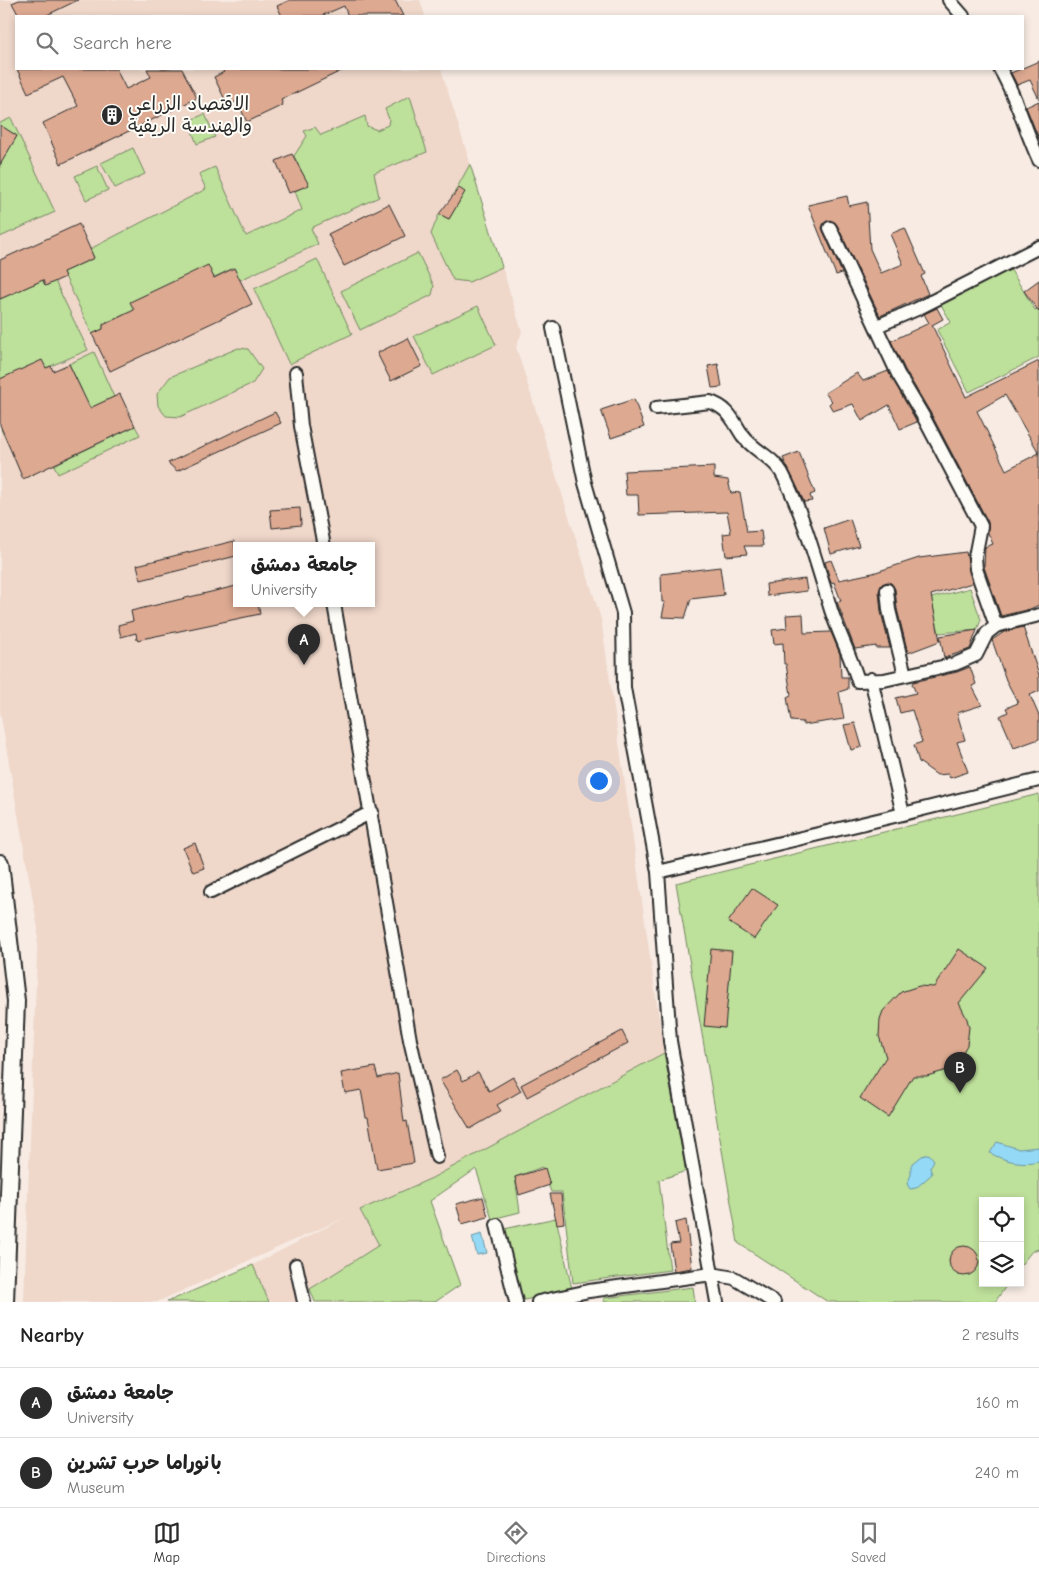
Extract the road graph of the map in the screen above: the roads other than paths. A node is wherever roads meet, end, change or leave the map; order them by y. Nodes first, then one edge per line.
1 (949, 0) edge
2 (962, 15) edge
3 (1001, 70) edge
4 (1039, 160) edge
5 (830, 228) dead end
6 (1039, 247) edge
7 (877, 326) junction
8 (553, 328) dead end
9 (296, 373) dead end
10 (656, 408) dead end
11 (323, 542) edge
12 (886, 590) dead end
13 (335, 607) edge
14 (1039, 615) edge
15 (996, 626) junction
16 (905, 675) junction
17 (871, 679) junction
18 (1039, 780) edge
19 (372, 812) junction
20 (904, 814) junction
21 (0, 863) edge
22 (658, 872) junction
23 (211, 892) dead end
24 (437, 1157) dead end
25 (497, 1225) dead end
26 (296, 1264) dead end
27 (712, 1274) junction
28 (5, 1302) edge
29 (304, 1302) edge
30 (516, 1302) edge
31 (538, 1302) edge
32 (717, 1302) edge
33 (774, 1302) edge

1 - 2 street
3 - 4 street
5 - 7 street
6 - 7 street
7 - 15 street
8 - 22 street
9 - 11 street
10 - 17 street
12 - 16 street
13 - 19 street
14 - 15 street
15 - 16 street
16 - 17 street
17 - 20 street
18 - 20 street
19 - 23 street
19 - 24 street
20 - 22 street
21 - 28 street
22 - 27 street
25 - 30 street
26 - 29 street
27 - 31 street
27 - 32 street
27 - 33 street

